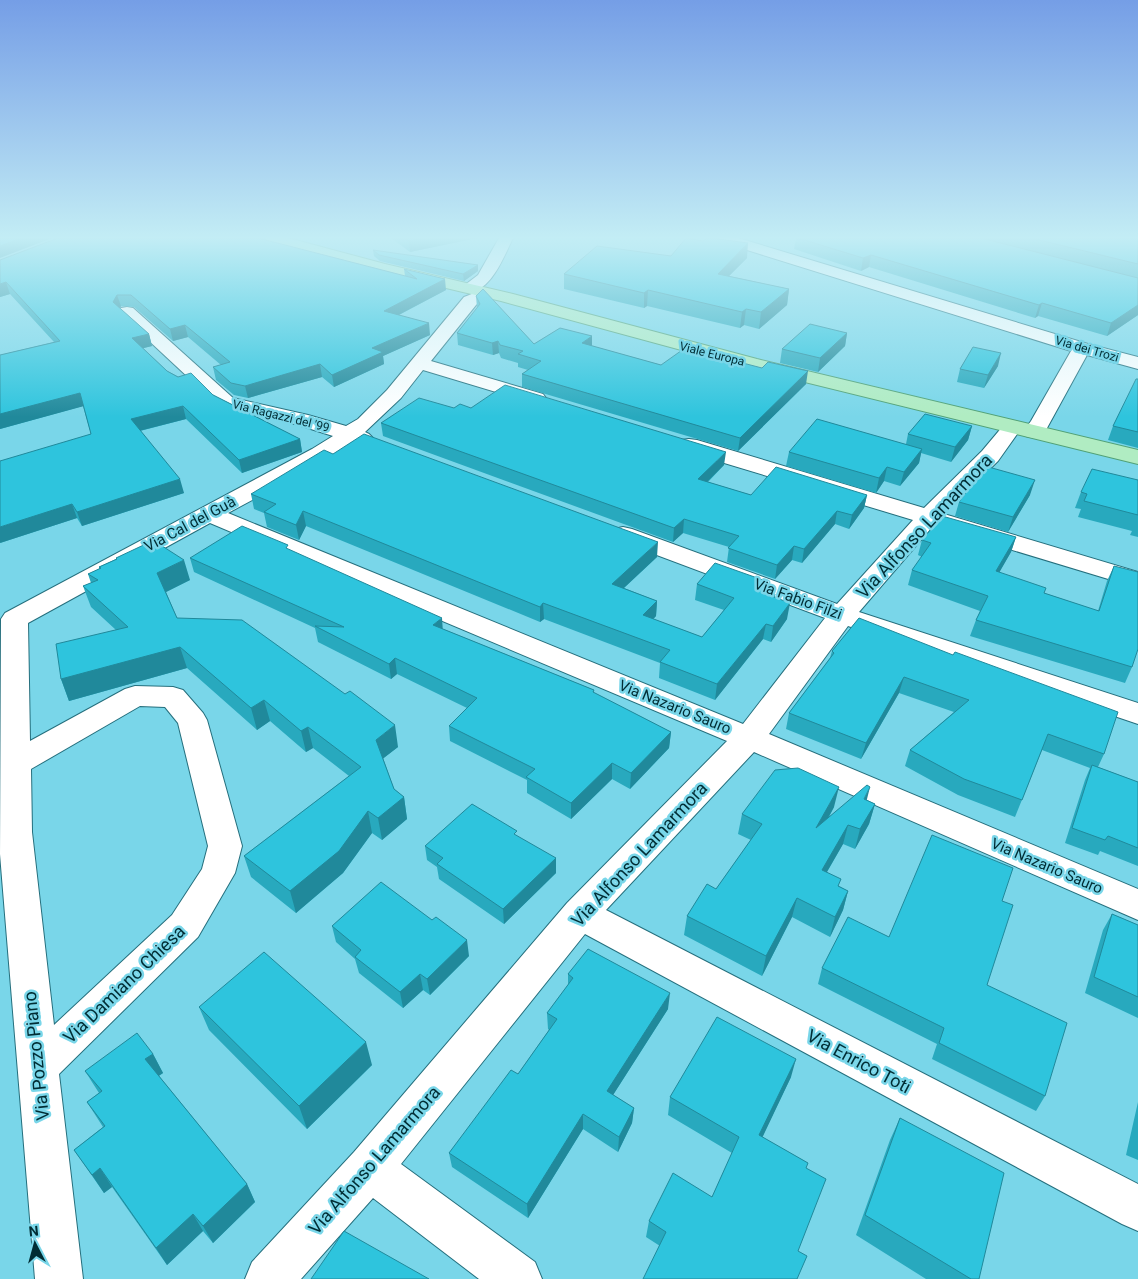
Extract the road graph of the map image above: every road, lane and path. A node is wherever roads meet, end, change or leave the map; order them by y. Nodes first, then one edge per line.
1 (471, 298) edge
2 (492, 298) edge
3 (918, 298) edge
4 (127, 312) edge
5 (1082, 348) junction
6 (420, 363) junction
7 (1138, 364) edge
8 (551, 403) edge
9 (1021, 431) junction
10 (350, 433) junction
11 (673, 440) edge
12 (387, 447) edge
13 (1138, 457) edge
14 (209, 514) junction
15 (926, 518) junction
16 (601, 526) edge
17 (1138, 580) edge
18 (7, 610) edge
19 (842, 615) junction
20 (1138, 714) edge
21 (749, 738) junction
22 (14, 764) junction
23 (8, 837) edge
24 (1138, 905) edge
25 (580, 914) junction
26 (37, 1068) junction
27 (370, 1168) junction
28 (1138, 1208) edge
29 (59, 1279) edge
30 (269, 1279) edge
31 (518, 1279) edge

1 - 6 street, Via Cal del Guà
2 - 9 main road, Viale Europa
3 - 5 street, Via dei Trozi
4 - 10 street, Via Ragazzi del '99
5 - 7 street, Via dei Trozi
5 - 9 street, Via Alfonso Lamarmora
6 - 8 street
6 - 10 street, Via Cal del Guà
9 - 13 main road, Viale Europa
9 - 15 street, Via Alfonso Lamarmora
10 - 12 street
10 - 14 street, Via Cal del Guà
11 - 15 street
14 - 18 street, Via Cal del Guà
14 - 21 street, Via Nazario Sauro
15 - 17 street
15 - 19 street, Via Alfonso Lamarmora
16 - 19 street, Via Fabio Filzi
18 - 22 street, Via Cal del Guà
19 - 20 street, Via Fabio Filzi
19 - 21 street, Via Alfonso Lamarmora
21 - 24 street, Via Nazario Sauro
21 - 25 street, Via Alfonso Lamarmora
22 - 23 street, Via Cal del Guà
22 - 26 street, Via Damiano Chiesa
23 - 26 street, Via Pozzo Piano
25 - 27 street, Via Alfonso Lamarmora
25 - 28 street, Via Enrico Toti
26 - 29 street, Via Pozzo Piano
27 - 30 street, Via Alfonso Lamarmora
27 - 31 street

